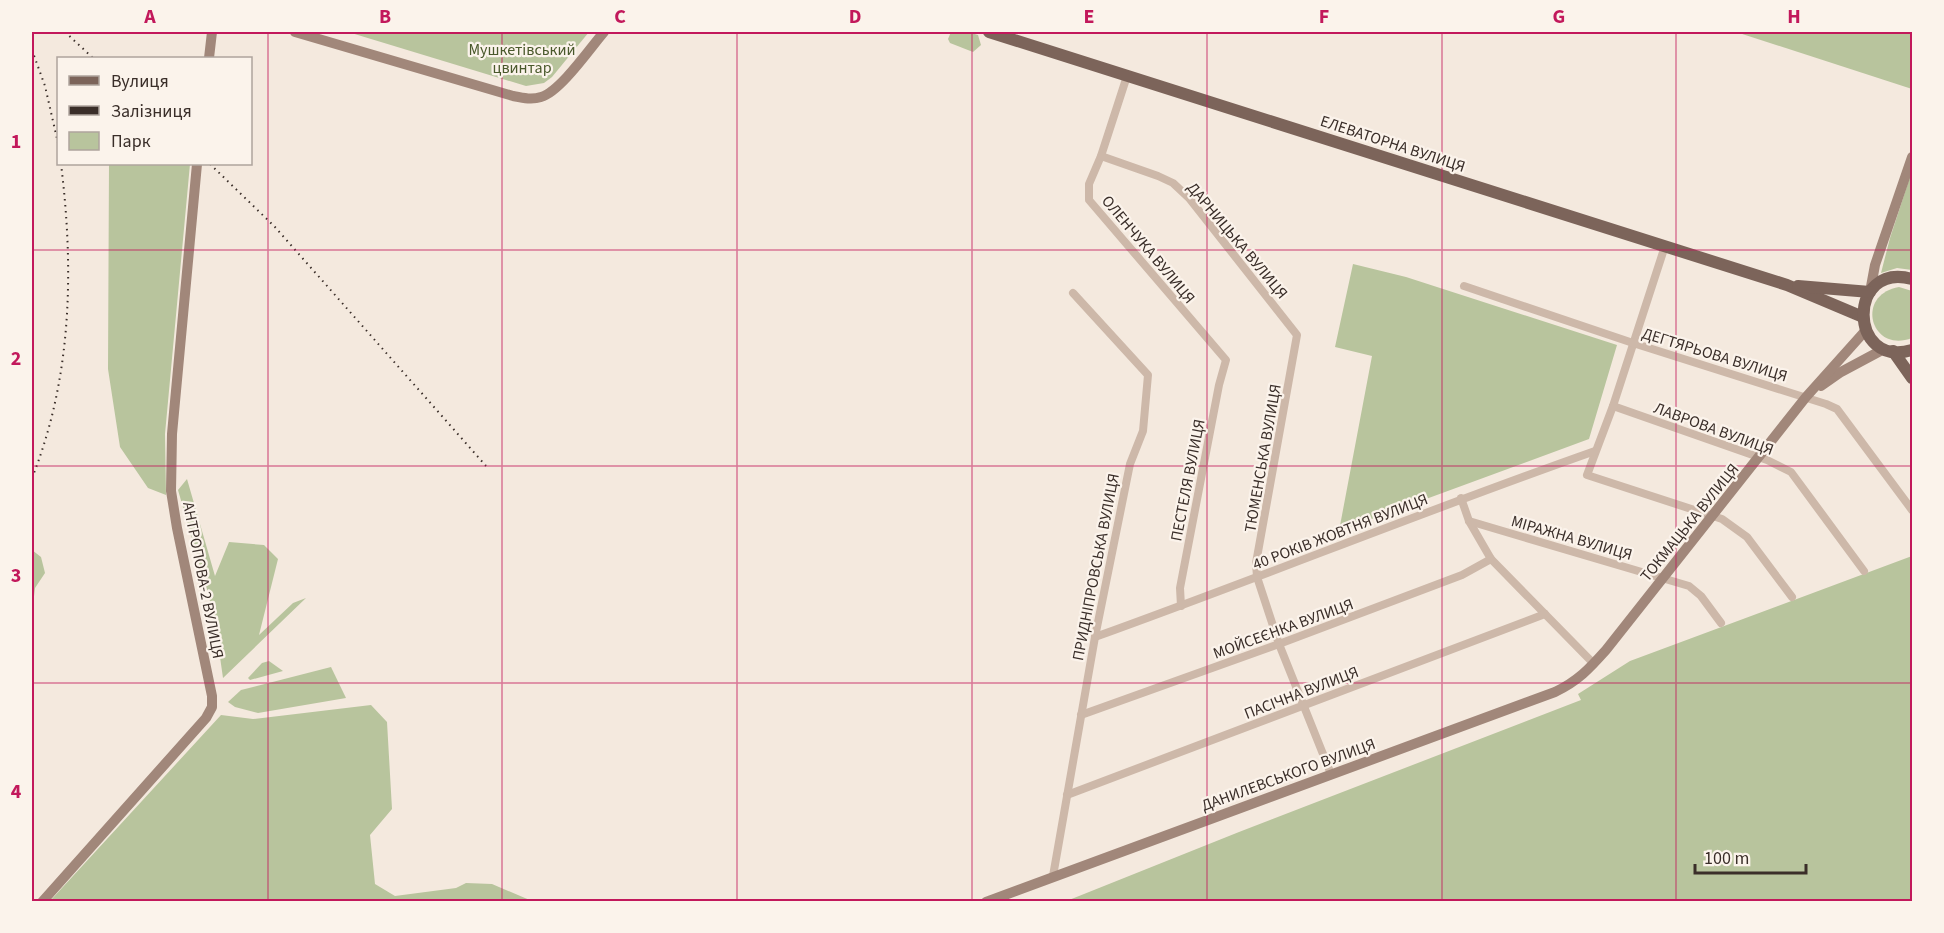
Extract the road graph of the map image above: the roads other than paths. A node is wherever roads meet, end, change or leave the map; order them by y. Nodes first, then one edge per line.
1 (212, 32) edge
2 (295, 32) edge
3 (604, 32) edge
4 (989, 32) edge
5 (209, 57) edge
6 (1127, 76) junction
7 (1101, 156) junction
8 (1912, 157) edge
9 (197, 165) edge
10 (1665, 246) junction
11 (1912, 279) edge
12 (1787, 285) junction
13 (1464, 286) dead end
14 (1870, 292) junction
15 (1073, 293) dead end
16 (1863, 317) junction
17 (1285, 318) joint
18 (1866, 330) junction
19 (1633, 343) junction
20 (1888, 350) junction
21 (1912, 350) edge
22 (1226, 360) joint
23 (1912, 378) edge
24 (1806, 397) junction
25 (1613, 406) junction
26 (1595, 451) junction
27 (1760, 457) junction
28 (1461, 498) junction
29 (1912, 510) edge
30 (1713, 516) junction
31 (1469, 521) junction
32 (1491, 559) junction
33 (1864, 571) dead end
34 (1257, 577) junction
35 (1664, 577) junction
36 (1792, 597) dead end
37 (1181, 606) junction
38 (1545, 614) junction
39 (1721, 623) dead end
40 (1095, 637) junction
41 (1279, 644) junction
42 (1594, 664) junction
43 (1303, 705) junction
44 (1081, 715) junction
45 (1331, 774) junction
46 (1067, 795) junction
47 (1053, 876) junction
48 (42, 902) edge
49 (986, 902) edge

1 - 5 street
2 - 3 street
4 - 6 main road, ЕЛЕВАТОРНА ВУЛИЦЯ
6 - 7 street, ОЛЕНЧУКА ВУЛИЦЯ
6 - 10 main road, ЕЛЕВАТОРНА ВУЛИЦЯ
7 - 17 street, ДАРНИЦЬКА ВУЛИЦЯ
7 - 22 street, ОЛЕНЧУКА ВУЛИЦЯ
8 - 14 street
9 - 48 street, АНТРОПОВА-2 ВУЛИЦЯ
10 - 12 main road, ЕЛЕВАТОРНА ВУЛИЦЯ
10 - 19 street
11 - 14 main road
12 - 14 main road, ЕЛЕВАТОРНА ВУЛИЦЯ
12 - 16 main road, ЕЛЕВАТОРНА ВУЛИЦЯ
13 - 19 street, ДЕГТЯРЬОВА ВУЛИЦЯ
14 - 16 main road
15 - 40 street, ПРИДНІПРОВСЬКА ВУЛИЦЯ
16 - 18 main road
17 - 34 street, ТЮМЕНСЬКА ВУЛИЦЯ
18 - 20 main road
18 - 24 street, ТОКМАЦЬКА ВУЛИЦЯ
19 - 24 street, ДЕГТЯРЬОВА ВУЛИЦЯ
19 - 25 street
20 - 21 main road
20 - 23 main road
20 - 24 street, ТОКМАЦЬКА ВУЛИЦЯ
22 - 37 street, ПЕСТЕЛЯ ВУЛИЦЯ
24 - 27 street, ТОКМАЦЬКА ВУЛИЦЯ
24 - 29 street, ДЕГТЯРЬОВА ВУЛИЦЯ
25 - 26 street
25 - 27 street, ЛАВРОВА ВУЛИЦЯ
26 - 28 street, 40 РОКІВ ЖОВТНЯ ВУЛИЦЯ
26 - 30 street
27 - 30 street, ТОКМАЦЬКА ВУЛИЦЯ
27 - 33 street, ЛАВРОВА ВУЛИЦЯ
28 - 31 street
28 - 34 street, 40 РОКІВ ЖОВТНЯ ВУЛИЦЯ
30 - 35 street, ТОКМАЦЬКА ВУЛИЦЯ
30 - 36 street
31 - 32 street
31 - 35 street, МІРАЖНА ВУЛИЦЯ
32 - 38 street
32 - 41 street, МОЙСЕЄНКА ВУЛИЦЯ
34 - 37 street, 40 РОКІВ ЖОВТНЯ ВУЛИЦЯ
34 - 41 street, ТЮМЕНСЬКА ВУЛИЦЯ
35 - 39 street, МІРАЖНА ВУЛИЦЯ
35 - 42 street, ТОКМАЦЬКА ВУЛИЦЯ
37 - 40 street, 40 РОКІВ ЖОВТНЯ ВУЛИЦЯ
38 - 42 street
38 - 43 street, ПАСІЧНА ВУЛИЦЯ
40 - 44 street, ПРИДНІПРОВСЬКА ВУЛИЦЯ
41 - 43 street, ТЮМЕНСЬКА ВУЛИЦЯ
41 - 44 street, МОЙСЕЄНКА ВУЛИЦЯ
42 - 45 street, ДАНИЛЕВСЬКОГО ВУЛИЦЯ
43 - 45 street, ТЮМЕНСЬКА ВУЛИЦЯ
43 - 46 street, ПАСІЧНА ВУЛИЦЯ
44 - 46 street, ПРИДНІПРОВСЬКА ВУЛИЦЯ
45 - 47 street, ДАНИЛЕВСЬКОГО ВУЛИЦЯ
46 - 47 street, ПРИДНІПРОВСЬКА ВУЛИЦЯ
47 - 49 street, ДАНИЛЕВСЬКОГО ВУЛИЦЯ

